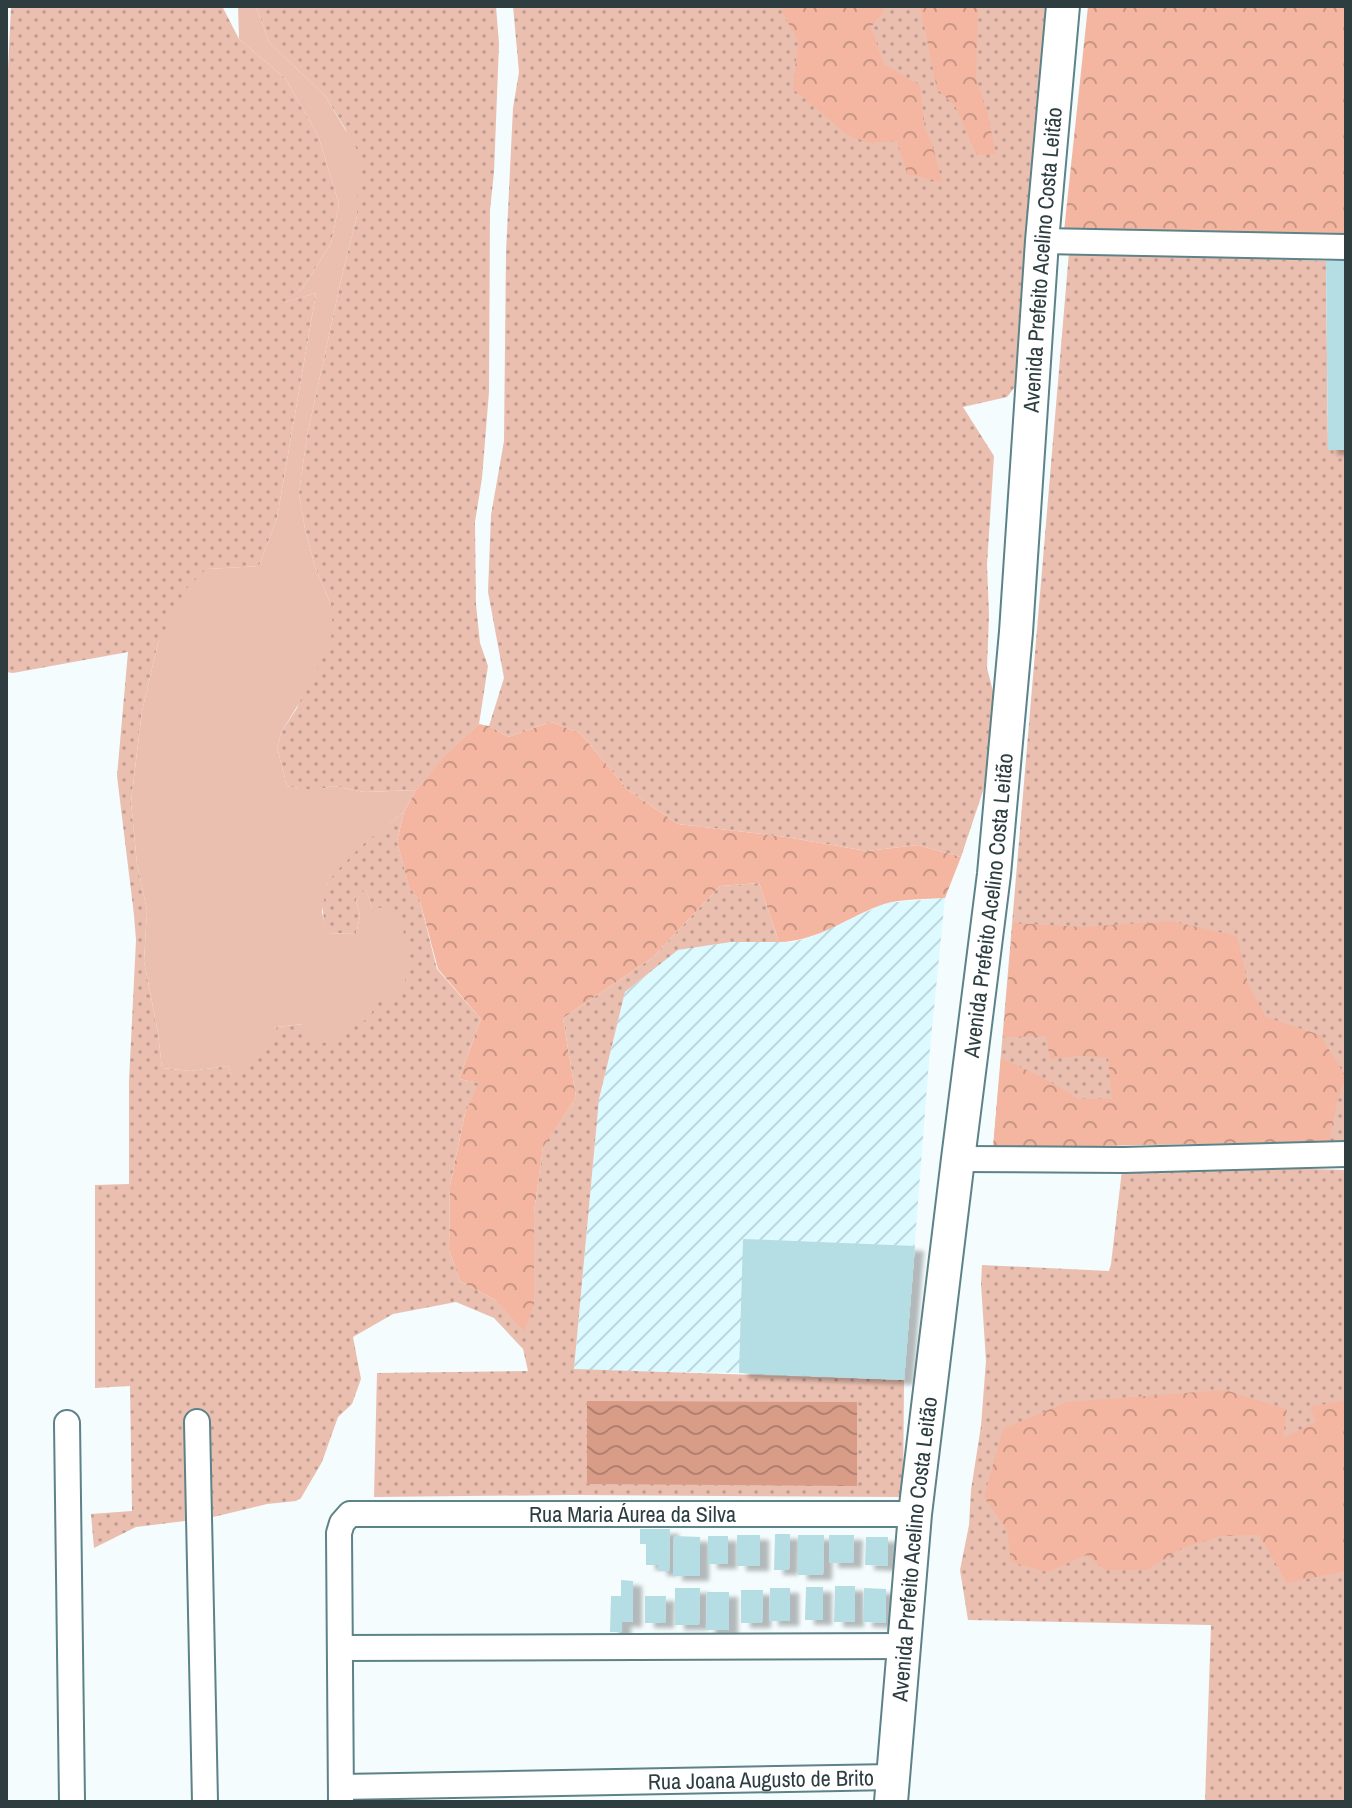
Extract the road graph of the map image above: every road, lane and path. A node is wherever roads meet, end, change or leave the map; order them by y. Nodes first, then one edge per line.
1 (1063, 6) edge
2 (1042, 241) junction
3 (1346, 247) edge
4 (1346, 1154) edge
5 (958, 1159) junction
6 (197, 1422) dead end
7 (67, 1423) dead end
8 (915, 1514) junction
9 (904, 1646) junction
10 (340, 1648) junction
11 (892, 1790) edge
12 (341, 1795) edge
13 (72, 1802) edge
14 (205, 1802) edge

1 - 2 street, Avenida Prefeito Acelino Costa Leitão
2 - 3 street
2 - 5 street, Avenida Prefeito Acelino Costa Leitão
4 - 5 street
5 - 8 street, Avenida Prefeito Acelino Costa Leitão
6 - 14 street
7 - 13 street
8 - 9 street, Avenida Prefeito Acelino Costa Leitão
8 - 10 street, Rua Maria Áurea da Silva
9 - 10 street
9 - 11 street, Avenida Prefeito Acelino Costa Leitão
10 - 12 street
11 - 12 street, Rua Joana Augusto de Brito

